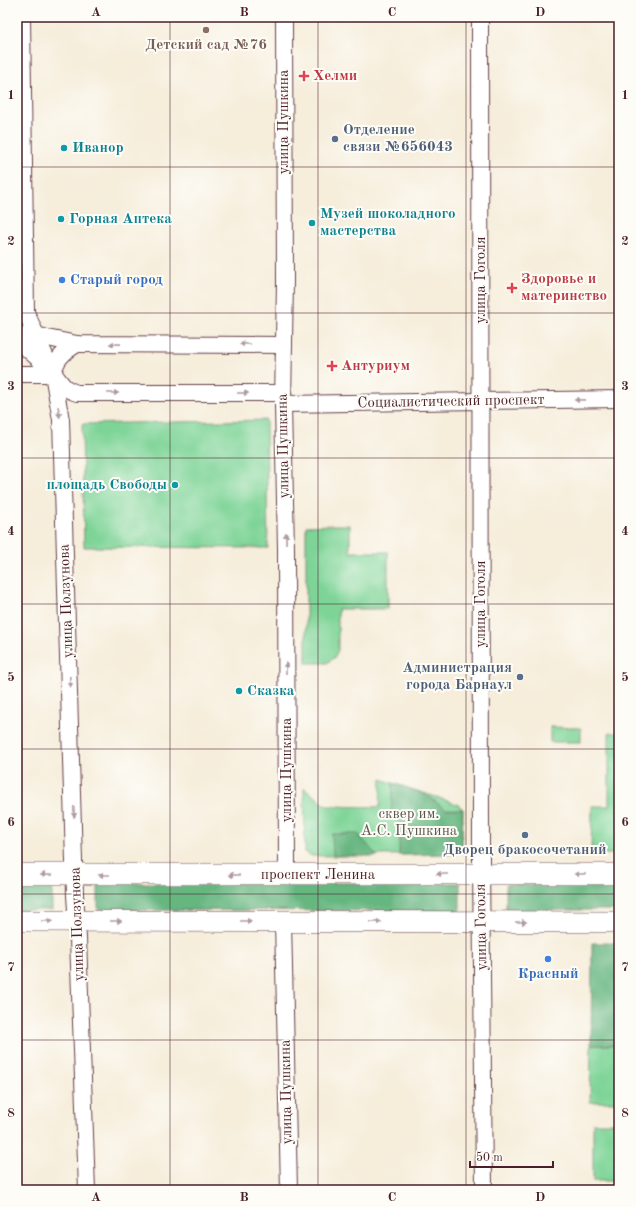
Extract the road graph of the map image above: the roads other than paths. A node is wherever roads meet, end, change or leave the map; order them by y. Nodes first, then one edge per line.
1 (22, 17) edge
2 (284, 17) edge
3 (480, 17) edge
4 (17, 329) edge
5 (36, 335) junction
6 (17, 340) edge
7 (77, 344) junction
8 (284, 344) junction
9 (17, 374) edge
10 (53, 374) junction
11 (283, 398) junction
12 (619, 399) edge
13 (481, 402) junction
14 (17, 874) edge
15 (481, 874) junction
16 (619, 874) edge
17 (76, 875) junction
18 (287, 875) junction
19 (17, 921) edge
20 (77, 921) junction
21 (283, 921) junction
22 (482, 922) junction
23 (619, 922) edge
24 (87, 1190) edge
25 (288, 1190) edge
26 (484, 1190) edge

1 - 5 street, улица Ползунова
2 - 8 street, улица Пушкина
3 - 13 street, улица Гоголя
4 - 5 street
5 - 7 street
5 - 10 street, улица Ползунова
6 - 10 street, Социалистический проспект
8 -> 7 street
7 - 10 street
8 - 11 street, улица Пушкина
9 - 10 street
10 -> 11 street, Социалистический проспект
10 -> 17 street, улица Ползунова
11 - 13 street, Социалистический проспект
18 -> 11 street, улица Пушкина
12 -> 13 street, Социалистический проспект
13 - 15 street, улица Гоголя
17 -> 14 main road, проспект Ленина
16 -> 15 main road, проспект Ленина
15 -> 18 main road, проспект Ленина
15 - 22 street, улица Гоголя
18 -> 17 main road, проспект Ленина
17 - 20 street, улица Ползунова
19 -> 20 main road
20 -> 21 main road
20 - 24 street, улица Ползунова
21 -> 22 main road
21 - 25 street, улица Пушкина
22 -> 23 main road
22 - 26 street, улица Гоголя

